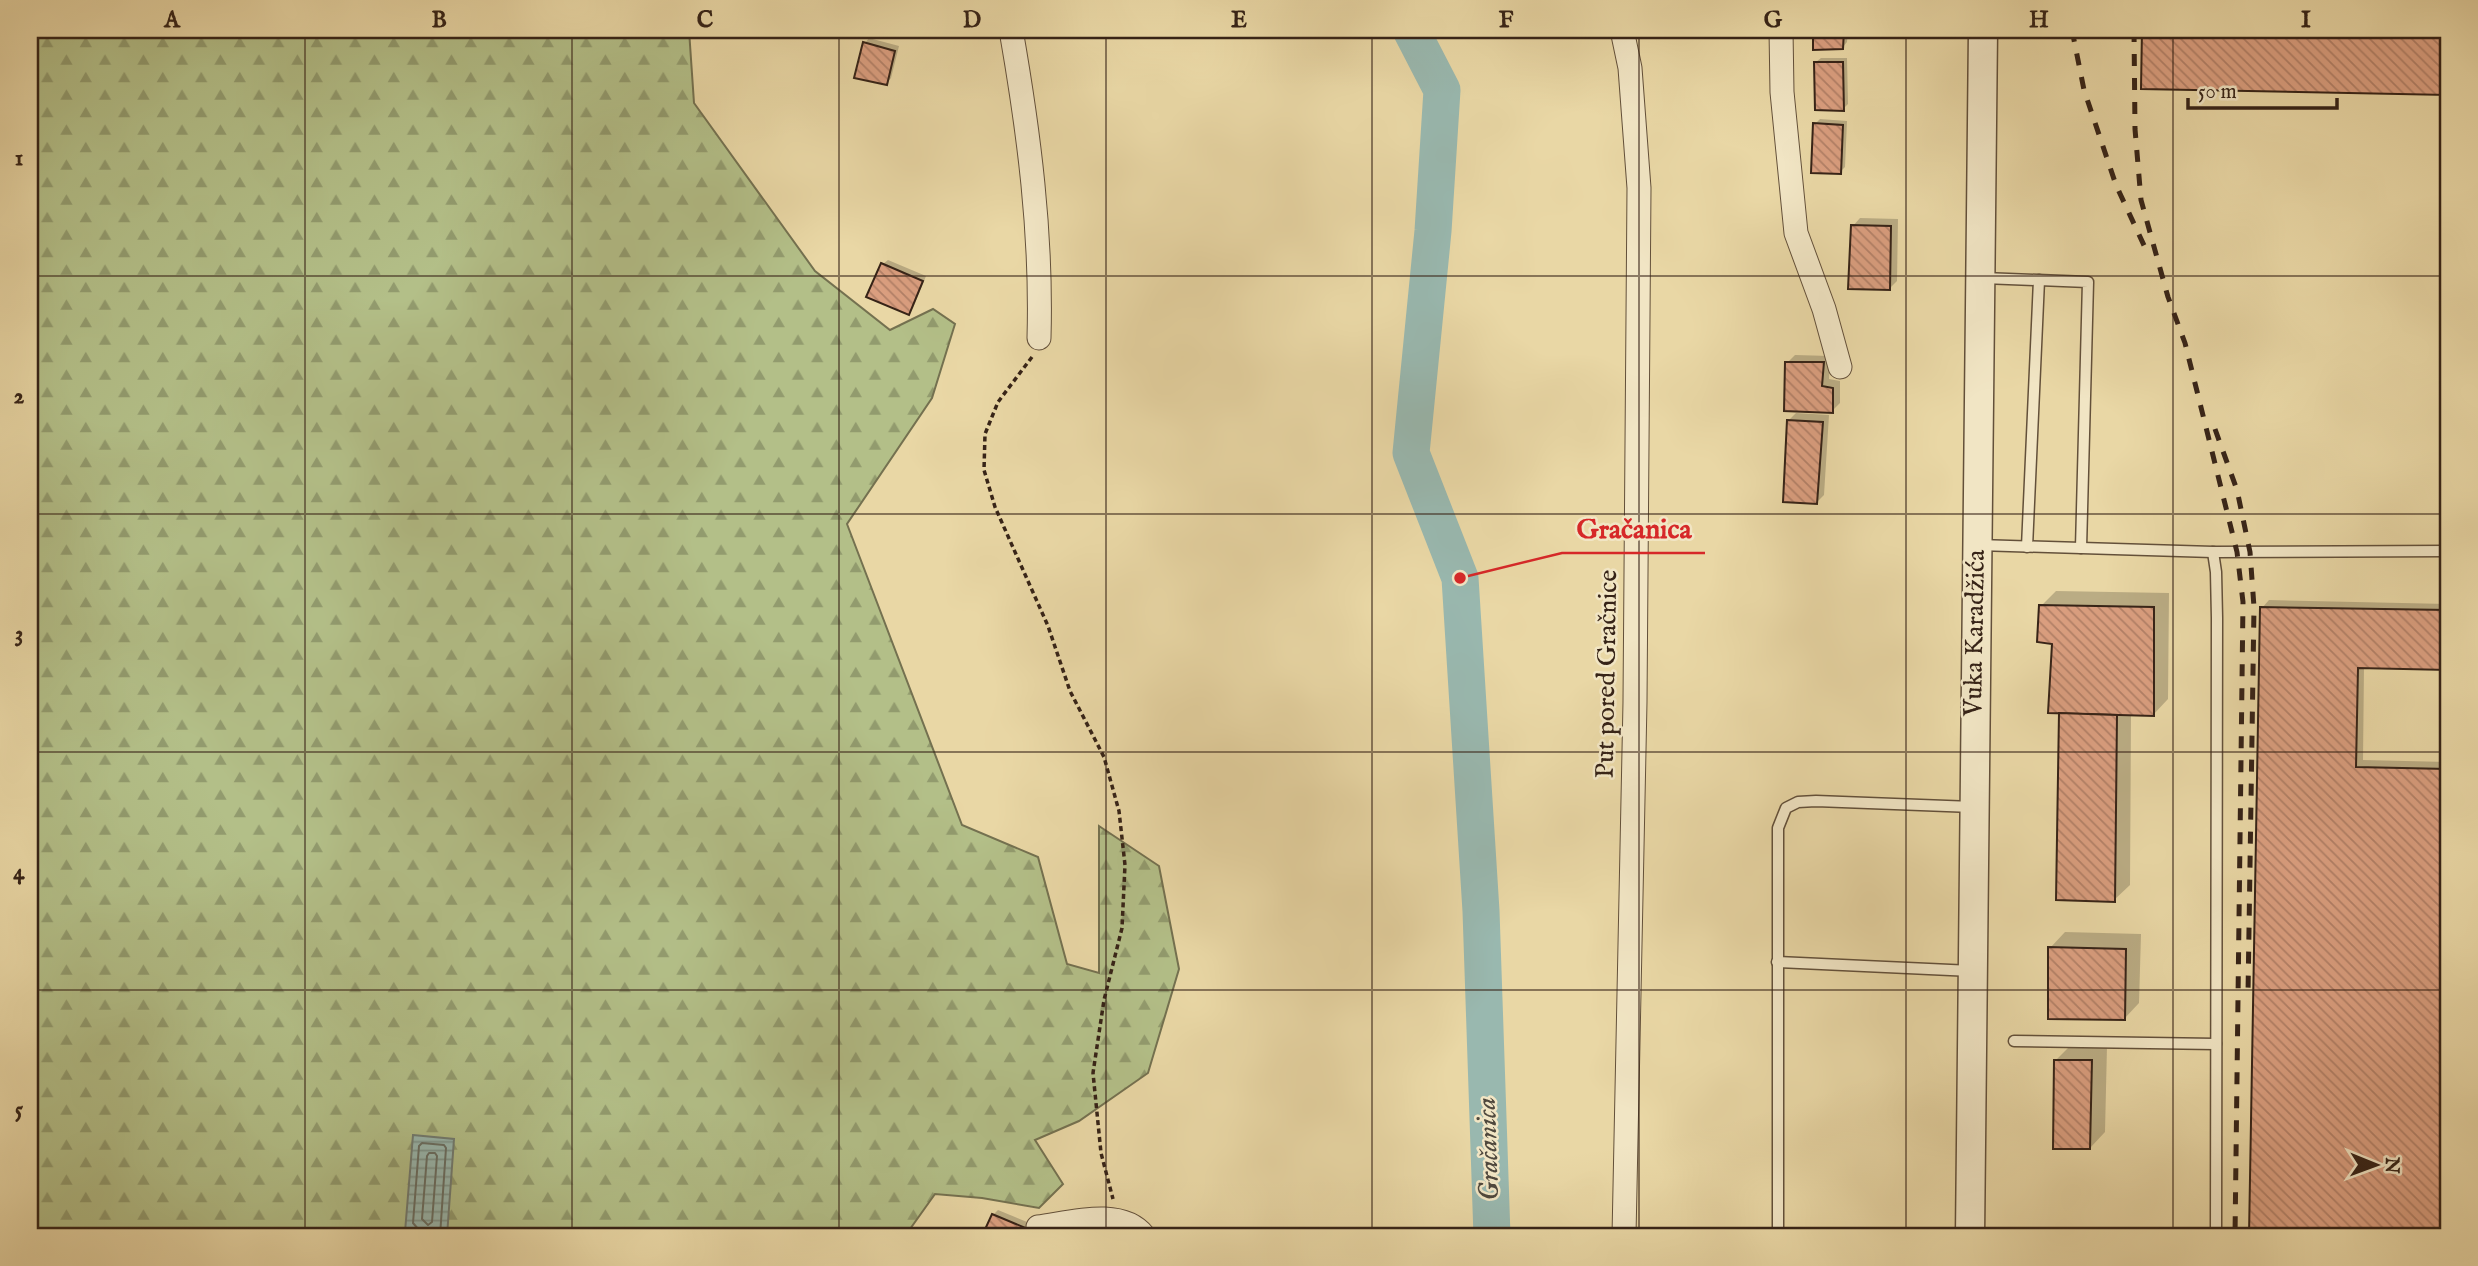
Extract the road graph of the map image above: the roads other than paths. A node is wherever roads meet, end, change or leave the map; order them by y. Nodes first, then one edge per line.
1 (1012, 30) edge
2 (1622, 30) edge
3 (1781, 30) edge
4 (1983, 30) edge
5 (1979, 278) junction
6 (2039, 280) junction
7 (1039, 338) road end
8 (1840, 367) dead end
9 (1976, 545) junction
10 (2027, 547) junction
11 (2081, 548) junction
12 (2448, 551) edge
13 (2213, 552) junction
14 (1973, 807) junction
15 (1777, 962) junction
16 (1972, 971) junction
17 (2014, 1041) dead end
18 (2216, 1044) junction
19 (1038, 1227) dead end
20 (1143, 1236) edge
21 (1625, 1236) edge
22 (1778, 1236) edge
23 (1970, 1236) edge
24 (2216, 1236) edge

1 - 7 street
2 - 21 street, Put pored Gračnice
3 - 8 street
4 - 5 street, Vuka Karadžića
5 - 6 lane
5 - 9 street, Vuka Karadžića
6 - 10 lane
6 - 11 lane
9 - 10 lane
9 - 14 street, Vuka Karadžića
10 - 11 lane
11 - 13 lane
12 - 13 lane
13 - 18 lane
14 - 15 lane
14 - 16 street, Vuka Karadžića
15 - 16 lane
15 - 22 lane
16 - 23 street, Vuka Karadžića
17 - 18 lane
18 - 24 lane
19 - 20 street

